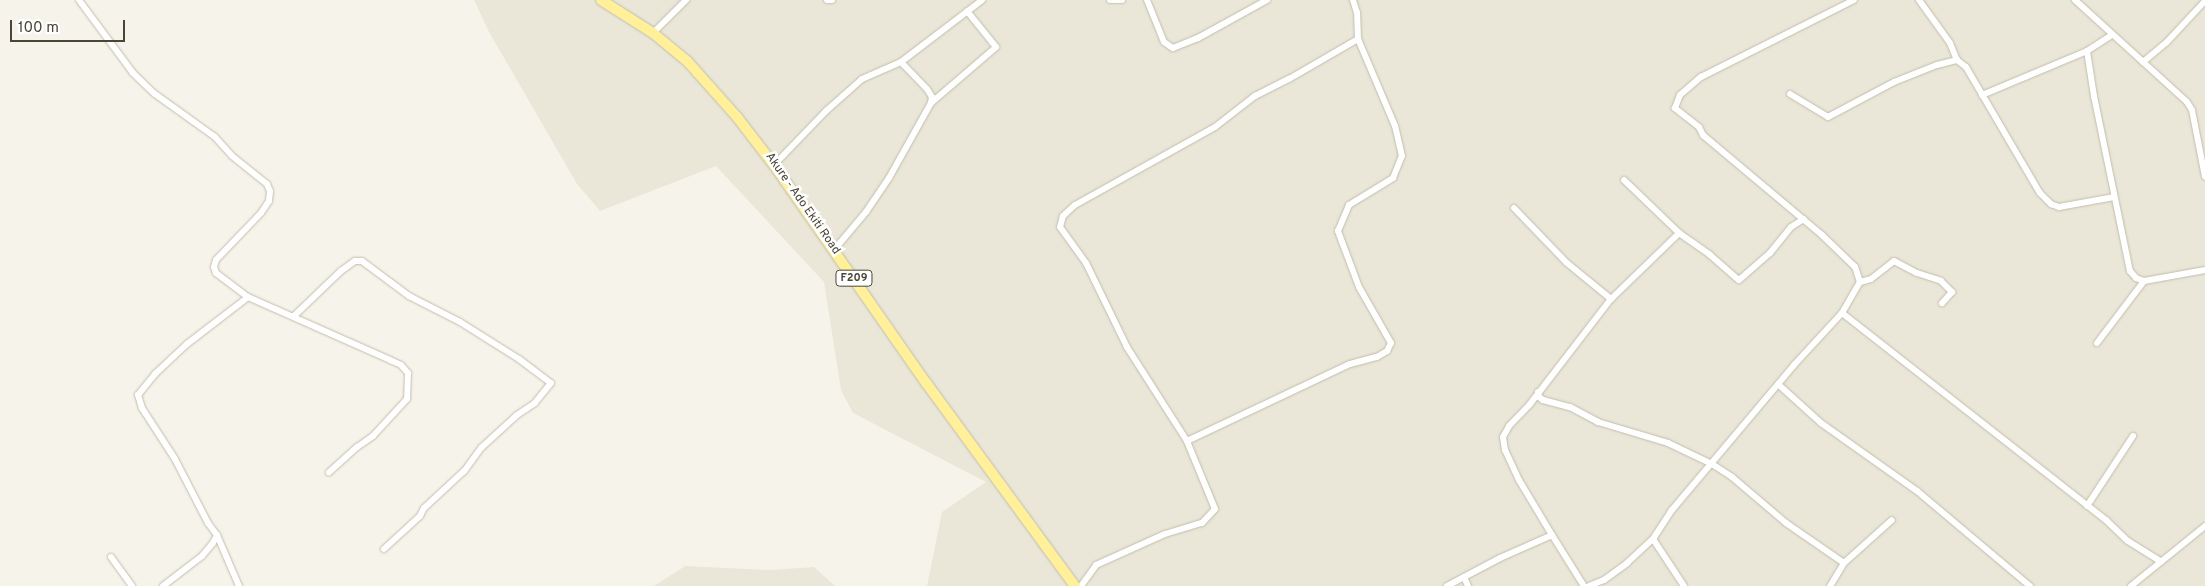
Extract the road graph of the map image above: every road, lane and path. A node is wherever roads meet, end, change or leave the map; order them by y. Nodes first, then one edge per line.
1 (78, 0) edge
2 (601, 0) edge
3 (686, 0) edge
4 (827, 0) edge
5 (832, 0) edge
6 (982, 0) edge
7 (1110, 0) edge
8 (1122, 0) edge
9 (1147, 0) edge
10 (1267, 0) edge
11 (1353, 0) edge
12 (1854, 0) edge
13 (1919, 0) edge
14 (2205, 1) edge
15 (2080, 2) edge
16 (967, 11) junction
17 (653, 33) junction
18 (2112, 35) junction
19 (1358, 39) junction
20 (2086, 51) junction
21 (1957, 60) junction
22 (901, 62) junction
23 (2143, 62) junction
24 (1790, 94) dead end
25 (1982, 95) junction
26 (931, 104) junction
27 (774, 164) junction
28 (2205, 177) edge
29 (1624, 180) dead end
30 (2114, 197) junction
31 (1514, 208) dead end
32 (1804, 218) junction
33 (1679, 233) junction
34 (834, 250) junction
35 (2205, 270) edge
36 (2144, 281) junction
37 (1860, 282) junction
38 (248, 297) junction
39 (1611, 299) junction
40 (1942, 303) dead end
41 (1842, 313) junction
42 (294, 316) junction
43 (2097, 342) dead end
44 (1779, 385) junction
45 (1538, 392) junction
46 (2133, 436) dead end
47 (1187, 441) junction
48 (1712, 464) junction
49 (330, 472) dead end
50 (2087, 506) junction
51 (1892, 520) dead end
52 (2205, 526) edge
53 (217, 534) junction
54 (1552, 535) junction
55 (1653, 539) junction
56 (384, 549) dead end
57 (111, 557) dead end
58 (2161, 562) junction
59 (1844, 563) junction
60 (1464, 577) junction
61 (132, 586) edge
62 (162, 586) edge
63 (239, 586) edge
64 (1075, 586) edge
65 (1081, 586) edge
66 (1447, 586) edge
67 (1468, 586) edge
68 (1584, 586) edge
69 (1590, 586) edge
70 (1684, 586) edge
71 (1830, 586) edge
72 (2030, 586) edge
73 (2131, 586) edge

1 - 38 street
2 - 17 main road, Akure - Ado Ekiti Road / F209
3 - 17 street
4 - 5 street
6 - 16 street
7 - 8 street
9 - 10 street
11 - 19 street
12 - 32 street
13 - 21 street
14 - 23 street
15 - 18 street
16 - 22 street
16 - 26 street
17 - 27 main road, Akure - Ado Ekiti Road / F209
18 - 20 street
18 - 23 street
19 - 47 street
19 - 47 street
20 - 25 street
20 - 30 street
21 - 24 street
21 - 25 street
22 - 26 street
22 - 27 street
23 - 28 street
25 - 30 street
26 - 34 street
27 - 34 main road, Akure - Ado Ekiti Road / F209
29 - 33 street
30 - 36 street
31 - 39 street
32 - 33 street
32 - 37 street
33 - 39 street
34 - 64 main road, Akure - Ado Ekiti Road / F209
35 - 36 street
36 - 43 street
37 - 40 street
37 - 41 street
38 - 42 street
38 - 53 street
39 - 45 street
41 - 44 street
41 - 50 street
42 - 49 street
42 - 56 street
44 - 48 street
44 - 72 street
45 - 48 street
45 - 54 street
46 - 50 street
47 - 65 street
48 - 55 street
48 - 59 street
50 - 58 street
51 - 59 street
52 - 58 street
53 - 62 street
53 - 63 street
54 - 60 street
54 - 68 street
55 - 69 street
55 - 70 street
57 - 61 street
58 - 73 street
59 - 71 street
60 - 66 street
60 - 67 street

